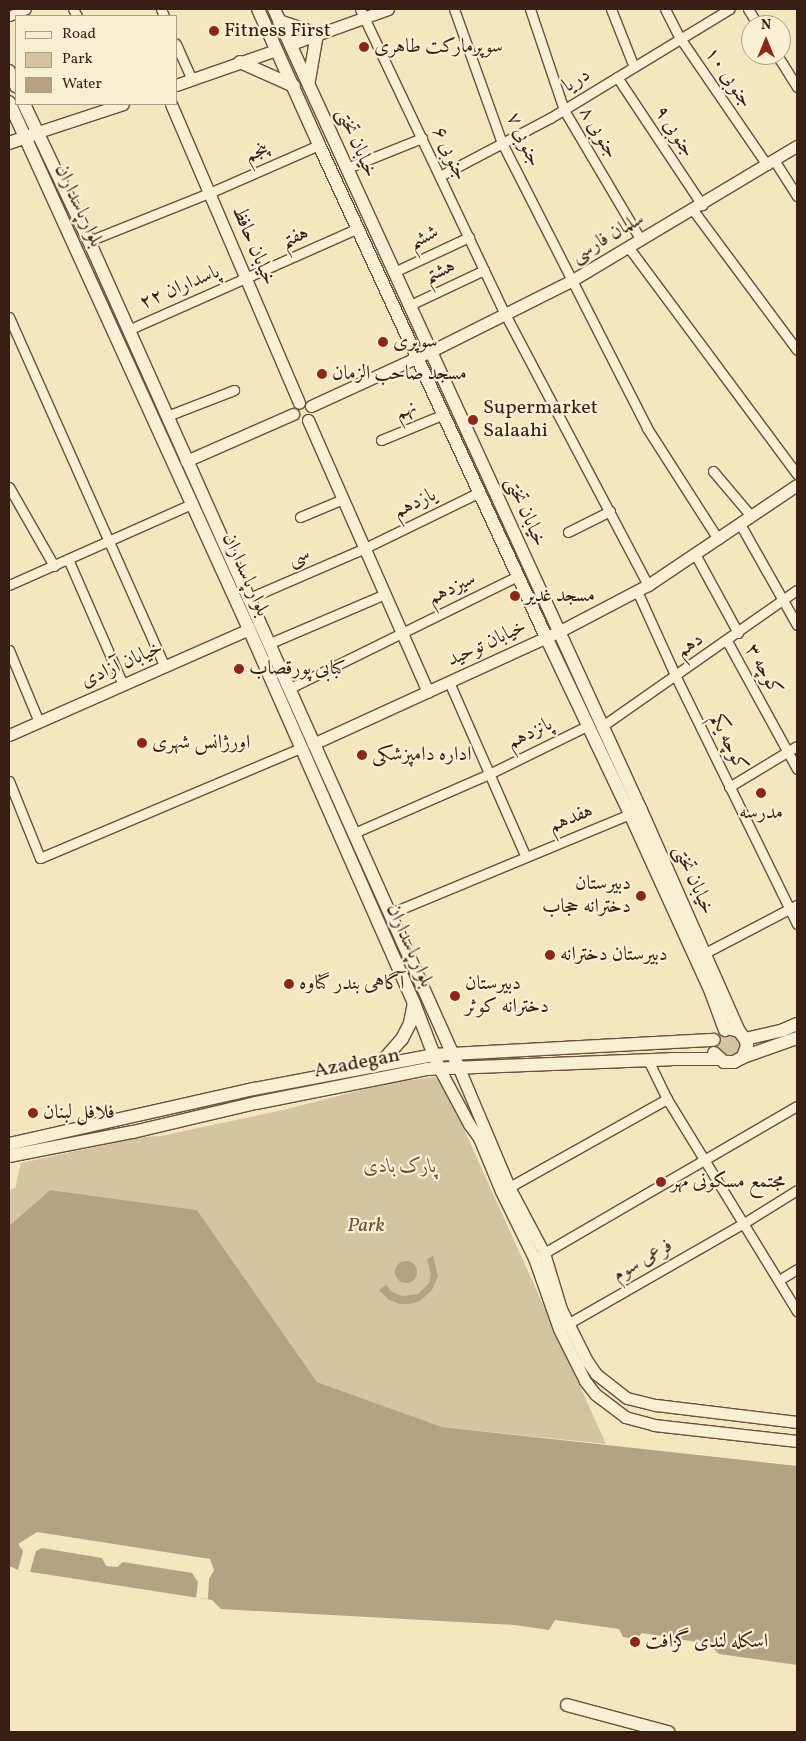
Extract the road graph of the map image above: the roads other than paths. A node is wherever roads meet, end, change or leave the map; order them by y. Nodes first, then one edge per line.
1 (26, 9) edge
2 (258, 9) edge
3 (274, 9) edge
4 (388, 9) edge
5 (454, 9) edge
6 (530, 9) edge
7 (611, 9) edge
8 (665, 9) edge
9 (729, 9) edge
10 (362, 13) edge
11 (9, 16) edge
12 (279, 21) junction
13 (317, 34) junction
14 (680, 38) junction
15 (291, 44) junction
16 (178, 48) edge
17 (276, 50) junction
18 (240, 62) junction
19 (783, 65) edge
20 (634, 67) junction
21 (9, 70) edge
22 (617, 77) junction
23 (192, 80) junction
24 (309, 81) junction
25 (15, 84) edge
26 (178, 84) edge
27 (294, 86) junction
28 (797, 87) edge
29 (9, 102) edge
30 (24, 105) edge
31 (116, 105) edge
32 (171, 105) edge
33 (564, 110) junction
34 (38, 132) junction
35 (25, 138) junction
36 (422, 138) junction
37 (9, 143) edge
38 (502, 143) junction
39 (318, 145) junction
40 (797, 146) edge
41 (770, 162) junction
42 (347, 168) junction
43 (440, 176) junction
44 (209, 193) junction
45 (797, 196) edge
46 (697, 208) junction
47 (358, 228) junction
48 (469, 236) junction
49 (641, 240) junction
50 (89, 241) junction
51 (629, 248) junction
52 (484, 270) junction
53 (394, 272) junction
54 (246, 279) junction
55 (571, 281) junction
56 (106, 296) junction
57 (410, 305) junction
58 (506, 314) junction
59 (9, 317) edge
60 (128, 330) junction
61 (797, 350) edge
62 (431, 351) junction
63 (417, 357) junction
64 (234, 390) dead end
65 (299, 403) junction
66 (311, 406) junction
67 (293, 414) junction
68 (444, 414) junction
69 (167, 416) junction
70 (308, 420) junction
71 (381, 440) dead end
72 (186, 461) junction
73 (714, 471) dead end
74 (797, 474) edge
75 (797, 486) edge
76 (9, 487) edge
77 (480, 492) junction
78 (343, 500) junction
79 (192, 504) junction
80 (610, 510) junction
81 (751, 516) junction
82 (300, 517) dead end
83 (740, 524) junction
84 (568, 532) dead end
85 (718, 539) junction
86 (108, 541) junction
87 (365, 548) junction
88 (695, 554) junction
89 (68, 559) junction
90 (54, 566) junction
91 (518, 576) junction
92 (10, 582) edge
93 (648, 585) junction
94 (797, 590) edge
95 (637, 591) junction
96 (385, 594) junction
97 (247, 599) junction
98 (783, 600) junction
99 (797, 624) edge
100 (249, 630) junction
101 (558, 632) junction
102 (402, 633) junction
103 (738, 633) junction
104 (546, 637) junction
105 (727, 641) junction
106 (268, 644) junction
107 (9, 650) edge
108 (165, 667) junction
109 (676, 677) junction
110 (449, 682) junction
111 (123, 685) junction
112 (288, 689) junction
113 (428, 692) junction
114 (39, 722) junction
115 (587, 726) junction
116 (601, 727) junction
117 (9, 735) edge
118 (307, 746) junction
119 (797, 746) edge
120 (788, 751) junction
121 (797, 769) edge
122 (489, 774) junction
123 (9, 781) edge
124 (729, 787) junction
125 (630, 814) junction
126 (354, 833) junction
127 (526, 857) junction
128 (793, 907) edge
129 (391, 913) junction
130 (797, 924) edge
131 (399, 932) junction
132 (385, 939) junction
133 (705, 953) junction
134 (414, 1003) junction
135 (797, 1024) edge
136 (725, 1030) junction
137 (742, 1035) junction
138 (797, 1038) edge
139 (714, 1040) junction
140 (452, 1052) junction
141 (434, 1055) junction
142 (743, 1057) junction
143 (719, 1059) junction
144 (648, 1060) junction
145 (380, 1064) junction
146 (458, 1066) junction
147 (439, 1068) junction
148 (667, 1099) junction
149 (797, 1106) edge
150 (9, 1144) edge
151 (9, 1156) edge
152 (706, 1160) junction
153 (505, 1189) junction
154 (797, 1190) edge
155 (744, 1223) junction
156 (539, 1256) junction
157 (797, 1269) edge
158 (779, 1280) junction
159 (797, 1311) edge
160 (559, 1329) junction
161 (797, 1422) edge
162 (797, 1442) edge
163 (644, 1732) edge
164 (668, 1732) edge

1 - 11 street
2 - 17 main road, خیابان تختی
3 - 12 main road, خیابان تختی
4 - 10 street
5 - 38 street, ۷ جنوبی
6 - 33 street, ۸ جنوبی
7 - 20 street
8 - 14 street, ۱۰ جنوبی
9 - 14 street, دریا
10 - 13 street
10 - 36 street, ۶ جنوبی
12 - 13 main road
12 - 15 main road, خیابان تختی
13 - 15 street
13 - 24 main road
14 - 20 street, دریا
14 - 41 street, ۱۰ جنوبی
15 - 17 main road
15 - 24 main road, خیابان تختی
16 - 23 street
17 - 18 street
17 - 27 main road, خیابان تختی
18 - 23 street
18 - 27 main road
19 - 28 street
20 - 22 street, دریا
21 - 25 main road
22 - 33 street, دریا
22 - 46 street, ۹ جنوبی
23 - 26 street
24 - 42 main road, خیابان تختی
27 - 39 main road, خیابان تختی
29 - 35 main road, بلوار پاسداران
30 - 34 main road, بلوار پاسداران
31 - 34 street
32 - 44 street, خیابان حافظ
33 - 38 street, دریا
33 - 49 street, ۸ جنوبی
34 - 35 main road
34 - 50 main road, بلوار پاسداران
35 - 37 main road
35 - 56 main road, بلوار پاسداران
36 - 42 street
36 - 43 street, ۶ جنوبی
38 - 43 street, دریا
38 - 55 street, ۷ جنوبی
39 - 44 street, پنجم
39 - 47 main road, خیابان تختی
40 - 41 street, سلمان فارسی
41 - 45 street, ۱۰ جنوبی
41 - 46 street, سلمان فارسی
42 - 53 main road, خیابان تختی
43 - 48 street, ۶ جنوبی
44 - 50 street, پنجم
44 - 54 street, خیابان حافظ
46 - 49 street, سلمان فارسی
46 - 61 street, ۹ جنوبی
47 - 54 street, هفتم
47 - 63 main road, خیابان تختی
48 - 52 street, ۶ جنوبی
48 - 53 street, ششم
49 - 51 street, سلمان فارسی
50 - 56 main road, بلوار پاسداران
51 - 55 street, سلمان فارسی
51 - 74 street
52 - 57 street, هشتم
52 - 58 street, ۶ جنوبی
53 - 57 main road, خیابان تختی
54 - 60 street, پاسداران ۲۲
54 - 65 street, خیابان حافظ
55 - 58 street, سلمان فارسی
55 - 85 street, ۷ جنوبی
56 - 60 main road, بلوار پاسداران
56 - 79 main road, بلوار پاسداران
57 - 62 main road, خیابان تختی
58 - 62 street, سلمان فارسی
58 - 80 street, ۶ جنوبی
59 - 86 street
60 - 69 main road, بلوار پاسداران
62 - 63 street, سلمان فارسی
62 - 101 main road, خیابان تختی
63 - 66 street, سلمان فارسی
63 - 68 main road, خیابان تختی
64 - 69 street
65 - 66 street
65 - 67 street
66 - 70 street
67 - 70 street
67 - 72 street
68 - 71 street, نهم
68 - 77 main road, خیابان تختی
69 - 72 main road, بلوار پاسداران
70 - 78 street
72 - 97 main road, بلوار پاسداران
73 - 81 street
75 - 81 street, خیابان توحید
76 - 90 street
77 - 87 street, یازدهم
77 - 91 main road, خیابان تختی
78 - 82 street
78 - 87 street
79 - 86 street
79 - 100 main road, بلوار پاسداران
80 - 84 street
80 - 93 street, ۶ جنوبی
81 - 83 street, خیابان توحید
83 - 85 street, خیابان توحید
83 - 98 street
85 - 88 street, خیابان توحید
86 - 89 street
86 - 108 street
87 - 96 street
87 - 97 street, سی
88 - 93 street, خیابان توحید
88 - 103 street
89 - 90 street
89 - 111 street
90 - 92 street
91 - 102 street, سیزدهم
91 - 104 main road, خیابان تختی
93 - 95 street, خیابان توحید
94 - 98 street, دهم
95 - 101 street, خیابان توحید
95 - 109 street, کوچه یکم
96 - 102 street
96 - 106 street
97 - 106 main road, بلوار پاسداران
98 - 99 street
98 - 103 street, دهم
100 - 108 street, خیابان آزادی
100 - 118 main road, بلوار پاسداران
101 - 104 street, خیابان توحید
101 - 116 main road, خیابان تختی
102 - 112 street, سیزدهم
102 - 113 street
103 - 105 street, دهم
104 - 110 street, خیابان توحید
104 - 115 main road, خیابان تختی
105 - 109 street, دهم
105 - 120 street, کوچه ۳
106 - 112 main road, بلوار پاسداران
107 - 114 street
108 - 111 street, خیابان آزادی
109 - 116 street, دهم
109 - 124 street, کوچه یکم
110 - 113 street, خیابان توحید
110 - 122 street
111 - 114 street, خیابان آزادی
112 - 118 main road, بلوار پاسداران
113 - 118 street, خیابان توحید
114 - 117 street, خیابان آزادی
115 - 122 street, پانزدهم
115 - 125 main road, خیابان تختی
116 - 133 main road, خیابان تختی
118 - 123 street
118 - 126 main road, بلوار پاسداران
118 - 132 main road, بلوار پاسداران
119 - 120 street
120 - 121 street, کوچه ۳
120 - 124 street
122 - 126 street, پانزدهم
122 - 127 street
124 - 128 street, کوچه یکم
125 - 127 street, هفدهم
125 - 136 main road, خیابان تختی
126 - 129 main road, بلوار پاسداران
127 - 129 street, هفدهم
128 - 130 street, کوچه یکم
128 - 133 street
129 - 131 main road, بلوار پاسداران
131 - 132 main road
131 - 140 main road, بلوار پاسداران
132 - 134 main road, بلوار پاسداران
133 - 137 main road, خیابان تختی
134 - 141 main road, بلوار پاسداران
134 - 145 main road
135 - 137 main road
136 - 137 main road
136 - 139 main road
137 - 142 main road
138 - 142 main road
139 - 140 main road, Azadegan
139 - 143 main road
140 - 141 main road, Azadegan
140 - 146 main road, بلوار پاسداران
141 - 145 main road, Azadegan
141 - 147 main road, بلوار پاسداران
142 - 143 main road
143 - 144 main road, Azadegan
144 - 146 main road, Azadegan
144 - 148 street
145 - 150 main road, Azadegan
146 - 147 main road, Azadegan
146 - 153 street
147 - 151 main road, Azadegan
147 - 153 street
148 - 152 street
148 - 153 street
149 - 152 street
152 - 155 street
152 - 156 street
153 - 156 street
154 - 155 street, فرعی سوم
155 - 158 street
155 - 160 street, فرعی سوم
156 - 160 street
156 - 161 street
157 - 158 street
158 - 159 street
160 - 162 street
163 - 164 main road

